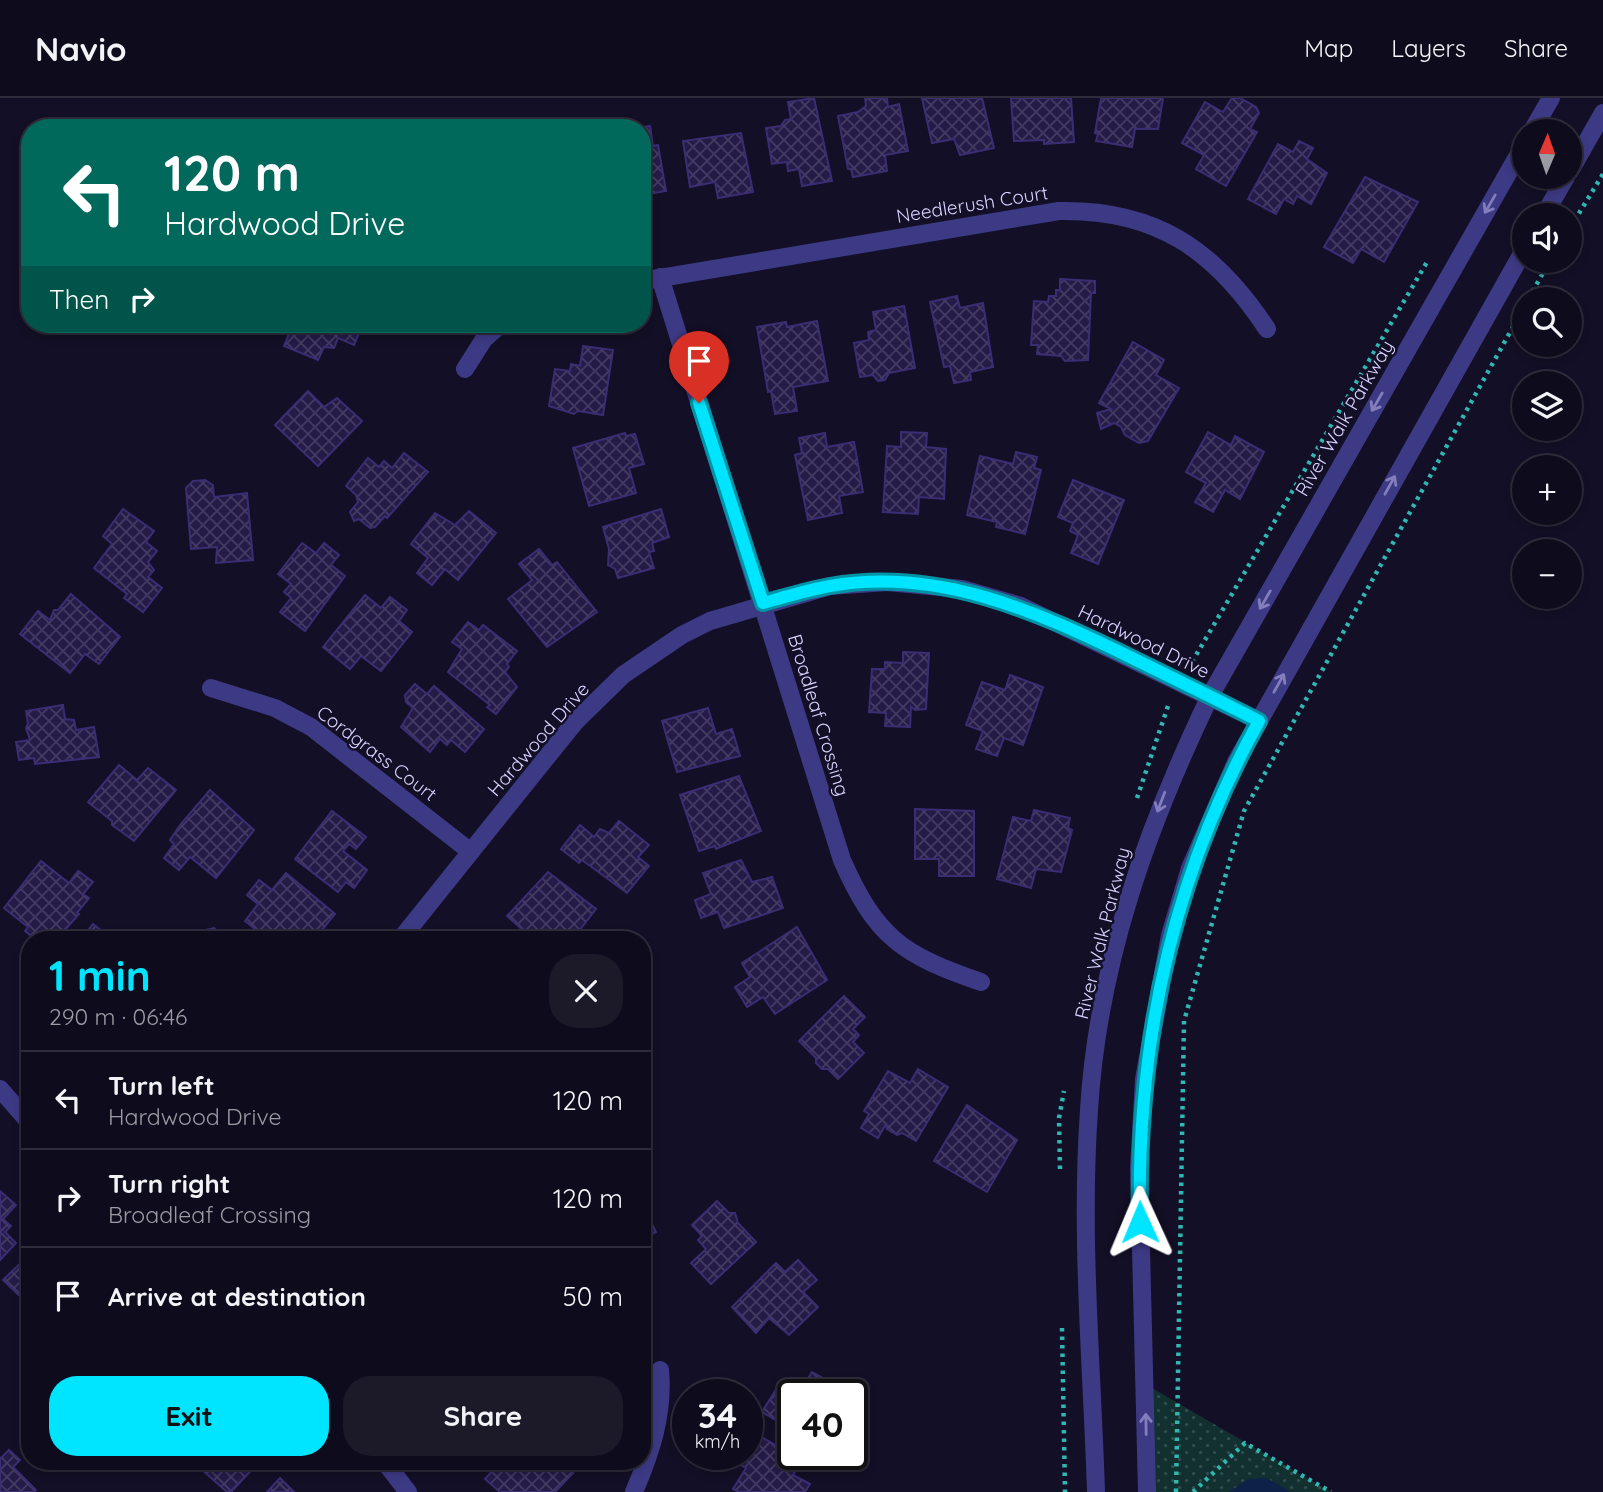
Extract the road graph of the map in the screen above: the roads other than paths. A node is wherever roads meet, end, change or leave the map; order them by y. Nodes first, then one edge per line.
1 (1551, 98) edge
2 (1603, 113) edge
3 (1539, 119) edge
4 (1582, 150) edge
5 (1512, 166) edge
6 (1512, 271) edge
7 (651, 279) edge
8 (1267, 330) dead end
9 (491, 333) edge
10 (465, 369) dead end
11 (763, 603) junction
12 (211, 688) dead end
13 (1210, 696) junction
14 (1259, 721) junction
15 (471, 852) junction
16 (407, 931) edge
17 (981, 982) dead end
18 (0, 1089) edge
19 (21, 1114) edge
20 (660, 1370) dead end
21 (651, 1452) edge
22 (391, 1470) edge
23 (643, 1470) edge
24 (408, 1492) edge
25 (634, 1492) edge
26 (1096, 1492) edge
27 (1147, 1492) edge

1 - 3 street
2 - 4 street
5 -> 13 street, River Walk Parkway
14 -> 6 street
7 - 8 street, Needlerush Court
7 - 11 street, Broadleaf Crossing
9 - 10 street
11 - 13 street, Hardwood Drive
11 - 15 street, Hardwood Drive
11 - 17 street, Broadleaf Crossing
12 - 15 street, Cordgrass Court
13 - 14 street, Hardwood Drive
13 -> 26 street, River Walk Parkway
27 -> 14 street
15 - 16 street, Hardwood Drive
18 - 19 street
20 - 21 street
22 - 24 street
23 - 25 street

